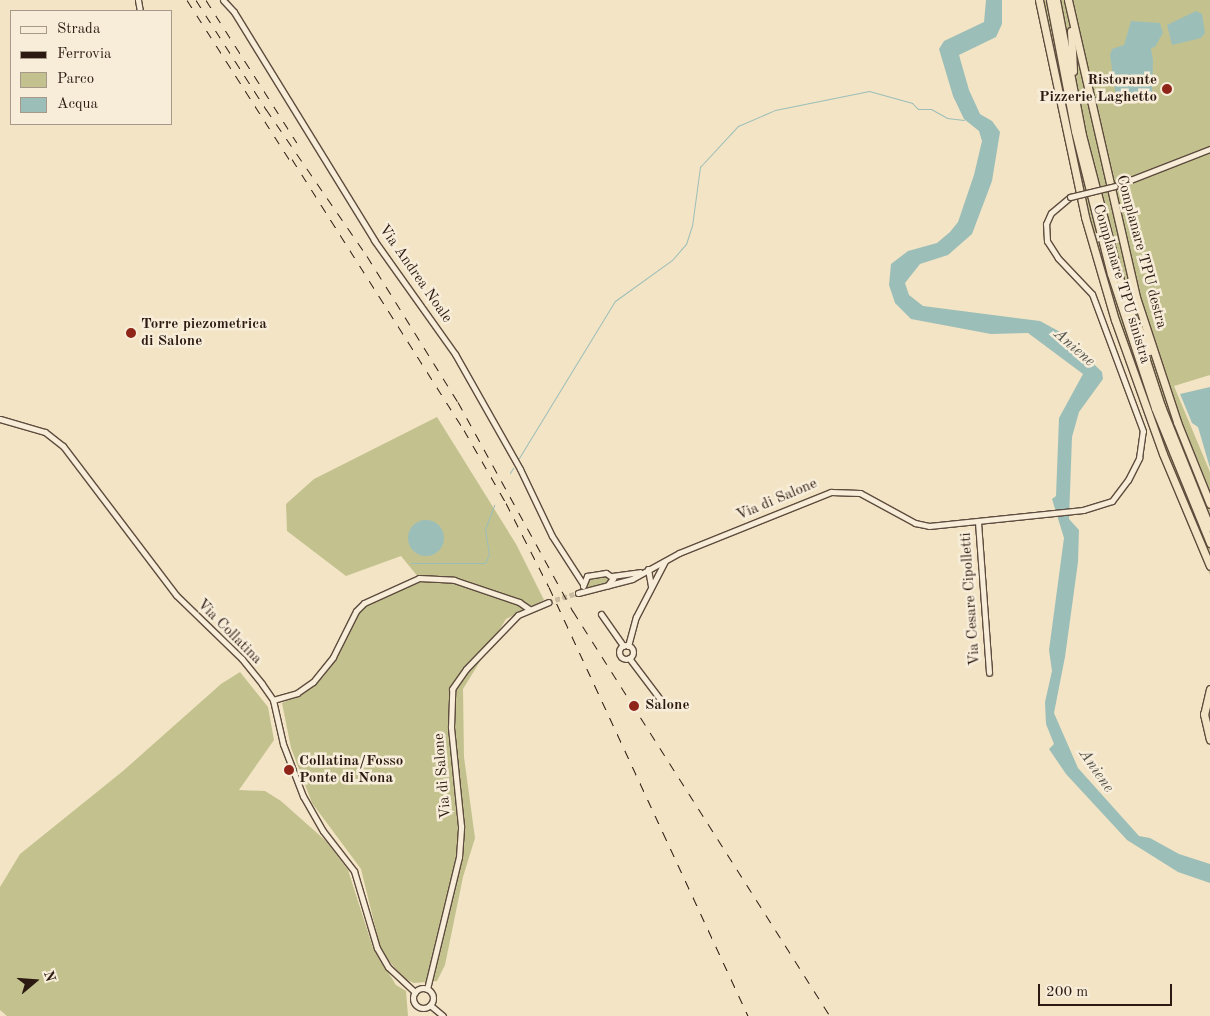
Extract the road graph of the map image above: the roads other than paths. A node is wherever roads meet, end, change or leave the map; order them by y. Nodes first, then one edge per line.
1 (223, 0) edge
2 (1039, 0) edge
3 (1050, 0) edge
4 (1056, 0) edge
5 (1067, 0) edge
6 (1082, 135) junction
7 (1210, 149) edge
8 (1119, 277) junction
9 (0, 419) edge
10 (1177, 422) junction
11 (1210, 504) edge
12 (978, 522) junction
13 (1210, 528) edge
14 (1210, 544) edge
15 (667, 558) junction
16 (1210, 566) edge
17 (648, 569) junction
18 (573, 570) junction
19 (640, 575) junction
20 (587, 576) junction
21 (612, 576) junction
22 (608, 585) junction
23 (584, 586) junction
24 (652, 586) junction
25 (578, 593) tunnel mouth
26 (548, 602) tunnel mouth
27 (530, 609) junction
28 (601, 614) dead end
29 (626, 646) junction
30 (629, 658) junction
31 (989, 673) dead end
32 (1210, 689) edge
33 (273, 700) junction
34 (1210, 701) edge
35 (663, 702) dead end
36 (1206, 709) junction
37 (1210, 730) edge
38 (1210, 739) edge
39 (427, 989) junction
40 (414, 992) junction
41 (430, 1005) junction
42 (443, 1016) edge

1 - 18 street, Via Andrea Noale
2 - 16 highway, Complanare TPU sinistra
3 - 14 highway
4 - 6 highway
5 - 6 highway
5 - 10 highway, Complanare TPU destra
6 - 8 highway
7 - 12 street, Via di Salone, bridge
8 - 10 highway
8 - 13 highway
9 - 33 street, Via Collatina
10 - 11 highway, Complanare TPU destra
12 - 15 street, Via di Salone
12 - 31 street, Via Cesare Cipolletti
15 - 17 street, Via di Salone
15 - 24 street
17 - 19 street, Via di Salone
17 - 21 street, Via di Salone
17 - 24 street
18 - 20 street
18 - 23 street, Via Andrea Noale
19 - 22 street, Via di Salone
19 - 24 street
20 - 21 street, Via di Salone
20 - 23 street, Via di Salone
21 - 22 street
22 - 23 street, Via di Salone
23 - 25 street, Via di Salone
24 - 29 street
26 - 27 street, Via di Salone
27 - 33 street
27 - 39 street, Via di Salone
28 - 29 street
29 - 30 street
29 - 30 street
30 - 35 street
32 - 36 highway
33 - 40 street, Via Collatina
34 - 36 highway
36 - 37 highway
36 - 38 highway
39 - 40 street
39 - 41 street
40 - 41 street
41 - 42 street

